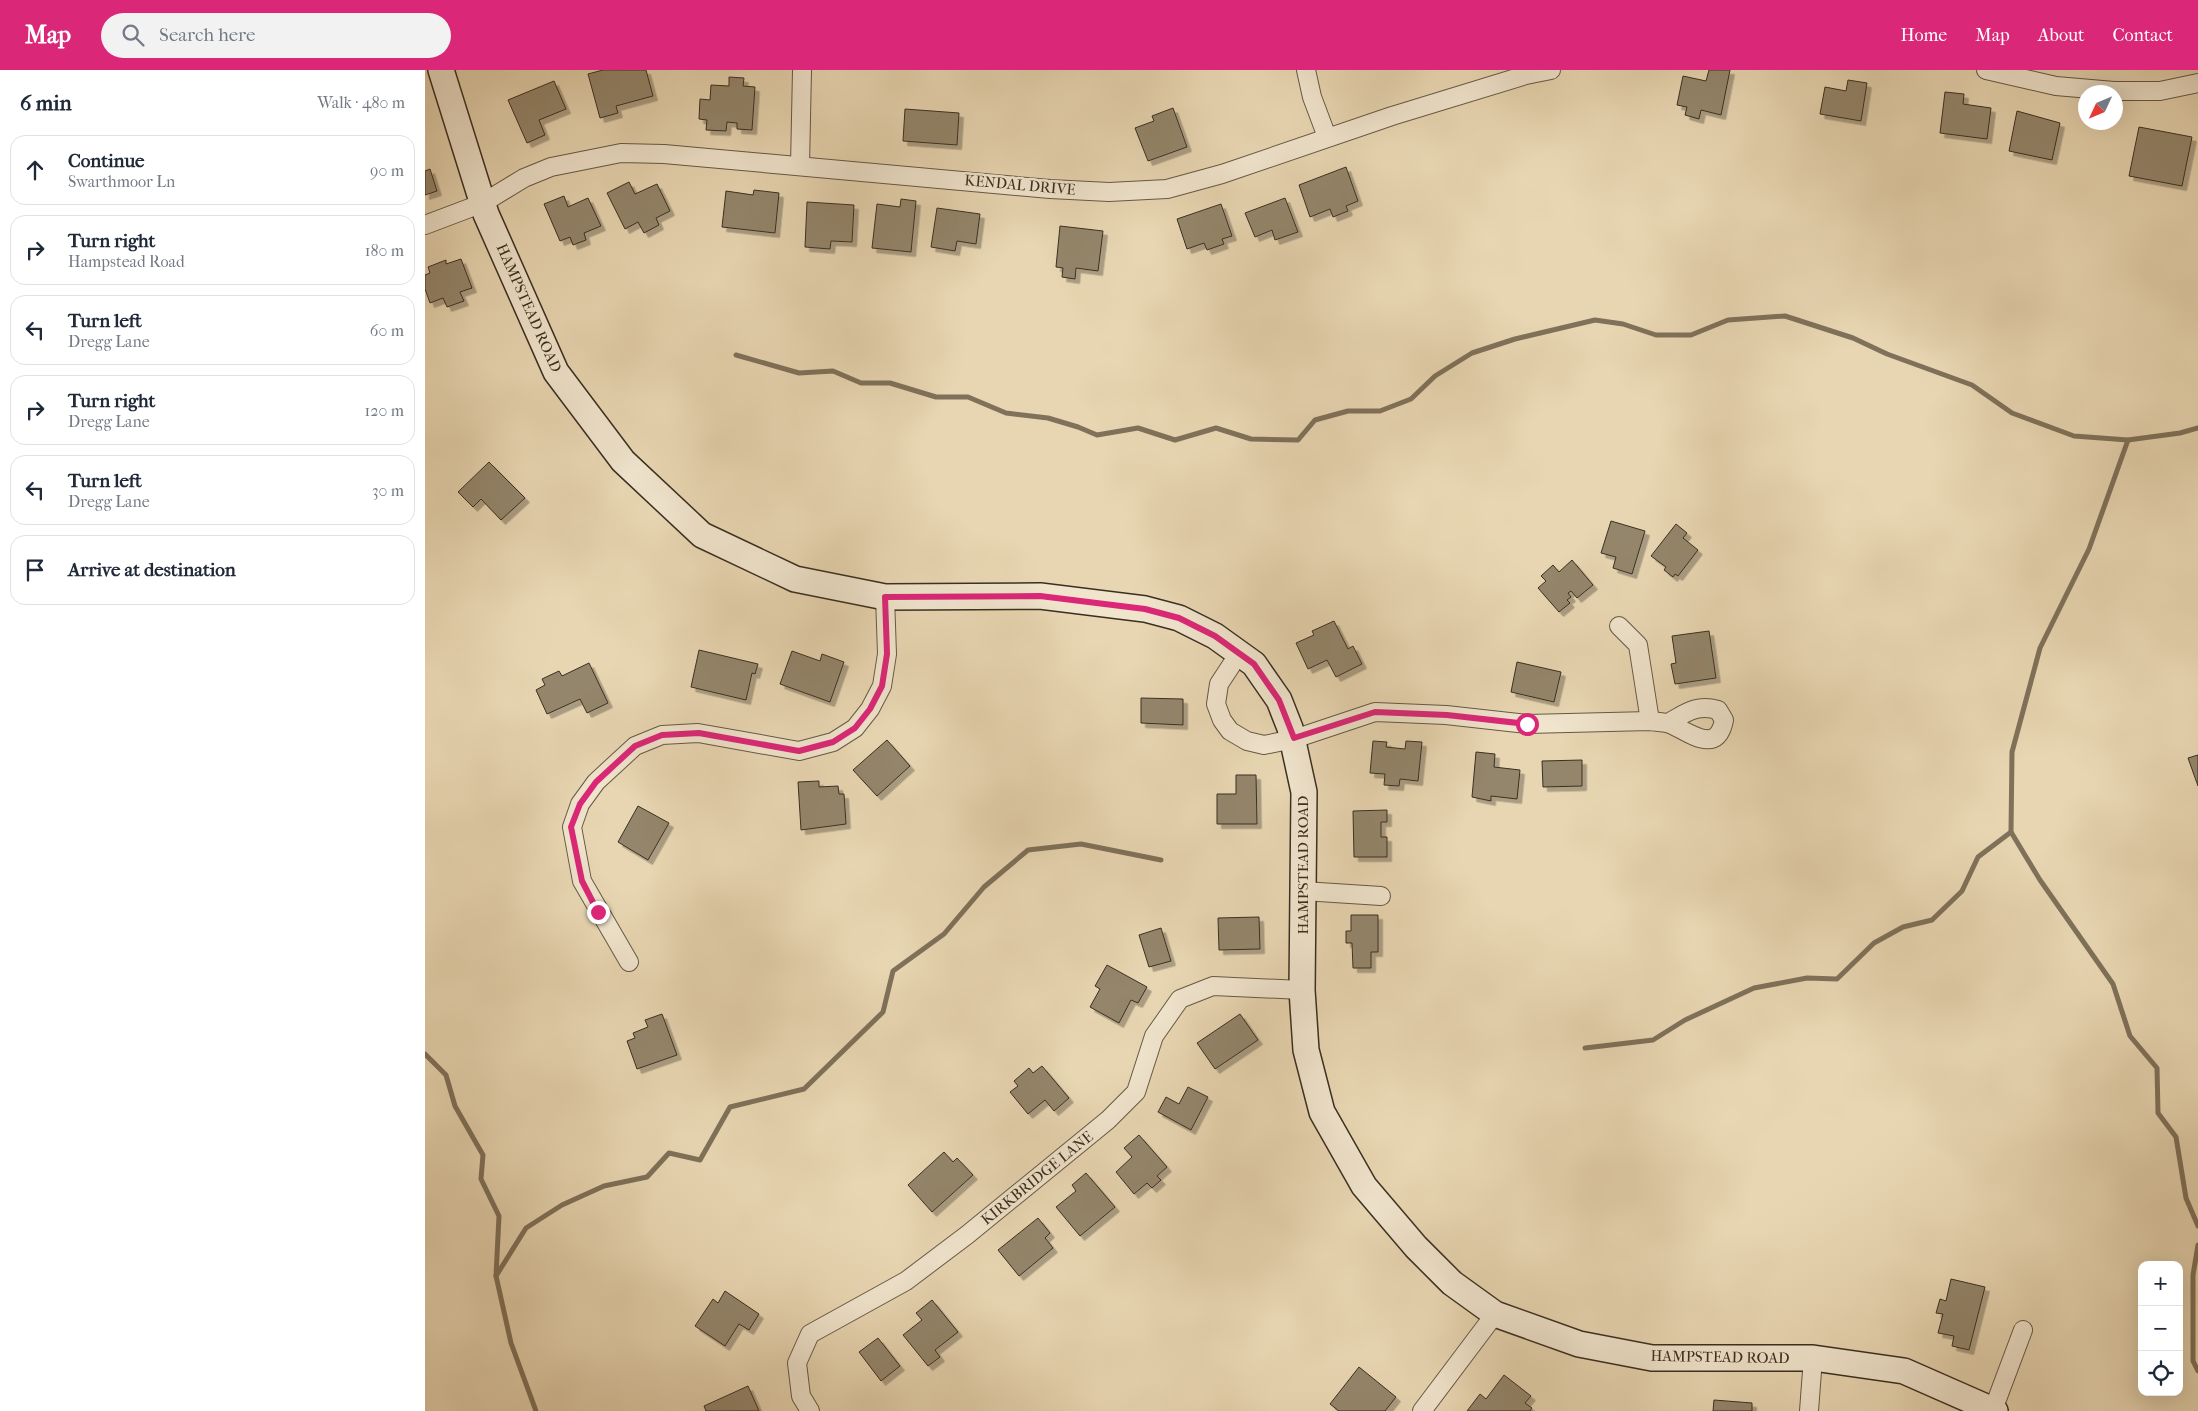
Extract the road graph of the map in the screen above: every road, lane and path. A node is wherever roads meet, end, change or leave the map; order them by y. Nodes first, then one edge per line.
1 (441, 70) edge
2 (802, 70) edge
3 (1306, 70) edge
4 (1551, 70) edge
5 (1995, 71) edge
6 (2198, 82) edge
7 (1327, 137) junction
8 (800, 166) junction
9 (483, 203) junction
10 (425, 225) edge
11 (885, 597) junction
12 (1619, 626) dead end
13 (1240, 652) junction
14 (1650, 721) junction
15 (1668, 723) dead end
16 (1294, 738) junction
17 (1303, 891) junction
18 (1381, 896) dead end
19 (629, 962) dead end
20 (1302, 990) junction
21 (1495, 1314) junction
22 (2023, 1330) dead end
23 (1813, 1358) junction
24 (1994, 1410) edge
25 (810, 1411) edge
26 (1423, 1411) edge
27 (1809, 1411) edge

1 - 9 street, HAMPSTEAD ROAD
2 - 8 street
3 - 7 street
4 - 7 street, KENDAL DRIVE
5 - 6 street
7 - 8 street, KENDAL DRIVE
8 - 9 street, KENDAL DRIVE
9 - 10 street, KENDAL DRIVE
9 - 11 street, HAMPSTEAD ROAD
11 - 13 street, HAMPSTEAD ROAD
11 - 19 street
12 - 14 street
13 - 16 street, HAMPSTEAD ROAD
13 - 16 street
14 - 15 street
14 - 16 street
16 - 17 street, HAMPSTEAD ROAD
17 - 18 street
17 - 20 street, HAMPSTEAD ROAD
20 - 21 street, HAMPSTEAD ROAD
20 - 25 street, KIRKBRIDGE LANE
21 - 23 street, HAMPSTEAD ROAD
21 - 26 street
22 - 24 street
23 - 24 street, HAMPSTEAD ROAD
23 - 27 street

